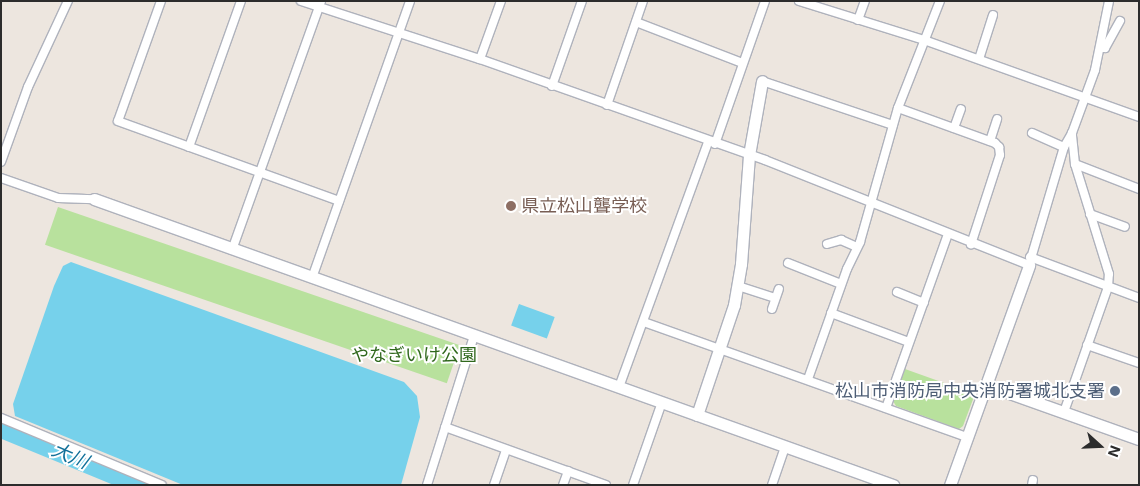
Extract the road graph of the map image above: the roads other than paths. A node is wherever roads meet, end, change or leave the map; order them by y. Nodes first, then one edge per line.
1 (68, 1) edge
2 (161, 1) edge
3 (241, 1) edge
4 (301, 1) edge
5 (410, 1) edge
6 (501, 1) edge
7 (582, 1) edge
8 (643, 1) edge
9 (765, 1) edge
10 (799, 1) edge
11 (865, 1) edge
12 (940, 1) edge
13 (1109, 1) edge
14 (320, 4) edge
15 (993, 15) dead end
16 (858, 20) junction
17 (1120, 21) dead end
18 (636, 22) junction
19 (398, 33) junction
20 (924, 40) junction
21 (1101, 48) junction
22 (480, 59) junction
23 (979, 59) junction
24 (742, 63) junction
25 (762, 81) joint
26 (552, 86) junction
27 (1086, 97) junction
28 (607, 105) junction
29 (898, 108) junction
30 (961, 109) dead end
31 (1139, 117) edge
32 (997, 119) dead end
33 (893, 125) junction
34 (954, 128) junction
35 (1032, 133) dead end
36 (1072, 133) junction
37 (990, 141) junction
38 (711, 143) junction
39 (189, 147) junction
40 (1064, 147) junction
41 (749, 155) junction
42 (1, 162) edge
43 (1075, 164) junction
44 (259, 172) junction
45 (1, 178) edge
46 (1139, 189) edge
47 (94, 199) joint
48 (339, 201) junction
49 (872, 203) junction
50 (1090, 214) junction
51 (1125, 227) dead end
52 (948, 234) junction
53 (828, 244) dead end
54 (971, 244) junction
55 (858, 247) junction
56 (232, 250) junction
57 (1030, 261) junction
58 (788, 263) dead end
59 (312, 278) junction
60 (841, 284) junction
61 (738, 286) junction
62 (1108, 287) junction
63 (779, 289) dead end
64 (897, 292) dead end
65 (775, 298) junction
66 (1139, 298) edge
67 (924, 303) junction
68 (772, 309) dead end
69 (831, 313) junction
70 (644, 322) junction
71 (474, 336) junction
72 (910, 342) junction
73 (1087, 344) junction
74 (721, 349) junction
75 (1139, 363) edge
76 (808, 379) junction
77 (986, 386) junction
78 (619, 387) junction
79 (662, 402) junction
80 (886, 408) junction
81 (1064, 412) junction
82 (697, 415) junction
83 (1, 418) edge
84 (445, 428) junction
85 (967, 436) junction
86 (1139, 439) edge
87 (785, 447) junction
88 (506, 450) junction
89 (568, 471) junction
90 (162, 485) edge
91 (427, 485) edge
92 (494, 485) edge
93 (563, 485) edge
94 (606, 485) edge
95 (633, 485) edge
96 (772, 485) edge
97 (893, 485) edge
98 (950, 485) edge

1 - 42 street
2 - 39 street
3 - 39 street
4 - 14 street
5 - 19 street
6 - 22 street
7 - 26 street
8 - 18 street
9 - 24 street
10 - 16 street
11 - 16 street
12 - 20 street
13 - 21 street
14 - 19 street
14 - 44 street
15 - 23 street
16 - 20 street
17 - 21 street
18 - 24 street
18 - 28 street
19 - 22 street
19 - 48 street
20 - 23 street
20 - 29 street
21 - 27 street
22 - 26 street
23 - 27 street
24 - 38 street
25 - 33 street
25 - 41 street
26 - 28 street
27 - 31 street
27 - 36 street
28 - 38 street
29 - 33 street
29 - 34 street
30 - 34 street
32 - 37 street
33 - 49 street
34 - 37 street
35 - 40 street
36 - 40 street
36 - 43 street
37 - 54 street
38 - 41 street
38 - 70 street
39 - 44 street
40 - 57 street
41 - 49 street
41 - 61 street
43 - 46 street
43 - 50 street
44 - 48 street
44 - 56 street
45 - 47 street
47 - 56 street
48 - 59 street
49 - 52 street
49 - 55 street
50 - 51 street
50 - 62 street
52 - 54 street
52 - 67 street
53 - 55 street
54 - 57 street
55 - 60 street
56 - 59 street
57 - 62 street
57 - 77 street
58 - 60 street
59 - 71 street
60 - 69 street
61 - 65 street
61 - 74 street
62 - 66 street
62 - 73 street
63 - 65 street
64 - 67 street
65 - 68 street
67 - 72 street
69 - 72 street
69 - 76 street
70 - 74 street
70 - 78 street
71 - 78 street
71 - 84 street
72 - 80 street
73 - 75 street
73 - 81 street
74 - 76 street
74 - 82 street
76 - 80 street
77 - 81 street
77 - 85 street
78 - 79 street
79 - 82 street
79 - 95 street
80 - 85 street
81 - 86 street
82 - 87 street
83 - 90 street
84 - 88 street
84 - 91 street
85 - 98 street
87 - 96 street
87 - 97 street
88 - 89 street
88 - 92 street
89 - 93 street
89 - 94 street

